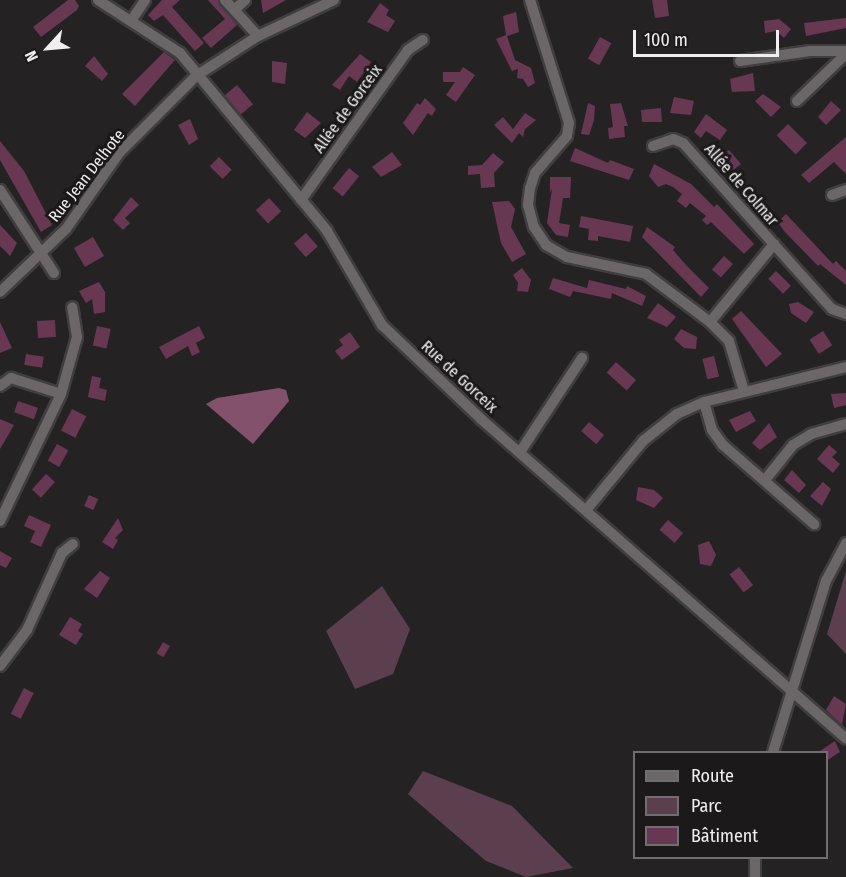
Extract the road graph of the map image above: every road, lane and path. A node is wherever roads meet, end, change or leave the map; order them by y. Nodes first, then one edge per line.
1 (98, 0) edge
2 (145, 0) edge
3 (225, 0) edge
4 (244, 0) edge
5 (334, 0) edge
6 (531, 0) edge
7 (234, 9) junction
8 (131, 21) junction
9 (258, 36) junction
10 (423, 40) dead end
11 (846, 53) edge
12 (740, 61) dead end
13 (196, 76) junction
14 (797, 101) dead end
15 (653, 146) dead end
16 (0, 190) edge
17 (846, 190) edge
18 (832, 195) dead end
19 (301, 200) junction
20 (4, 205) edge
21 (774, 244) junction
22 (39, 254) junction
23 (54, 273) dead end
24 (0, 292) edge
25 (72, 308) dead end
26 (846, 314) edge
27 (710, 322) junction
28 (582, 358) dead end
29 (846, 367) edge
30 (0, 386) edge
31 (744, 391) junction
32 (61, 394) junction
33 (704, 402) junction
34 (846, 424) edge
35 (520, 452) junction
36 (765, 480) junction
37 (587, 508) junction
38 (0, 522) edge
39 (814, 524) dead end
40 (846, 543) edge
41 (73, 544) dead end
42 (0, 666) edge
43 (792, 691) junction
44 (846, 738) edge
45 (775, 751) edge
46 (754, 859) edge
47 (755, 877) edge

1 - 8 street, Rue de Gorceix
2 - 8 street
3 - 7 street
4 - 7 street
5 - 9 street, Rue Jean Delhote
6 - 27 street
7 - 9 street
8 - 13 street, Rue de Gorceix
9 - 13 street, Rue Jean Delhote
10 - 19 street, Allée de Gorceix
11 - 12 street
11 - 14 street
13 - 19 street, Rue de Gorceix
13 - 22 street, Rue Jean Delhote
15 - 21 street, Allée de Colmar
16 - 20 street
17 - 18 street
19 - 35 street, Rue de Gorceix
20 - 22 street
21 - 26 street, Allée de Colmar
21 - 27 street, Allée de Colmar
22 - 23 street
22 - 24 street, Rue Jean Delhote
25 - 32 street
27 - 31 street
28 - 35 street
29 - 31 street
30 - 32 street
31 - 33 street
32 - 38 street
33 - 36 street
33 - 37 street
34 - 36 street
35 - 37 street, Rue de Gorceix
36 - 39 street
37 - 43 street, Rue de Gorceix
40 - 43 street
41 - 42 street
43 - 44 street, Rue de Gorceix
43 - 45 street
46 - 47 street

